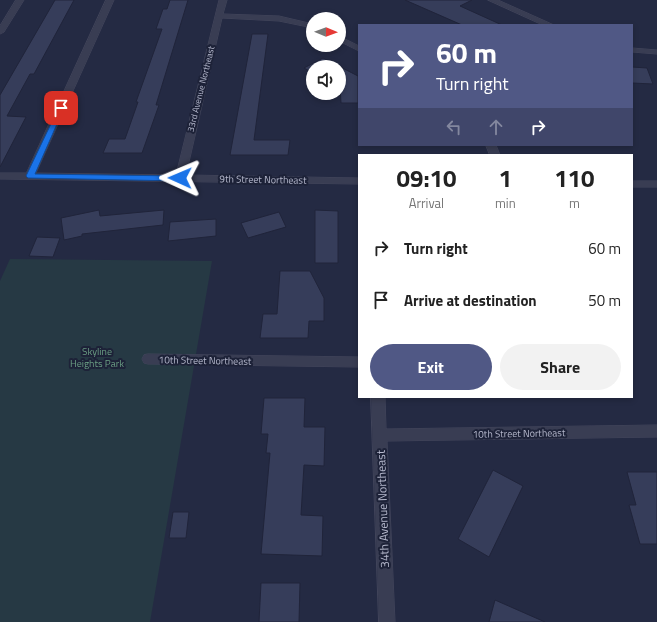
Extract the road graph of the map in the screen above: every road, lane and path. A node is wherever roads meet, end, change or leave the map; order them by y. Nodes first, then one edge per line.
1 (20, 0) edge
2 (110, 0) edge
3 (223, 0) edge
4 (492, 0) edge
5 (219, 16) junction
6 (306, 24) edge
7 (548, 24) edge
8 (0, 32) edge
9 (346, 42) edge
10 (358, 48) edge
11 (633, 50) edge
12 (657, 52) edge
13 (0, 176) edge
14 (30, 176) junction
15 (180, 178) junction
16 (358, 181) edge
17 (633, 184) edge
18 (657, 184) edge
19 (148, 359) dead end
20 (358, 362) edge
21 (378, 398) edge
22 (657, 431) edge
23 (381, 435) junction
24 (387, 622) edge

1 - 8 street
2 - 14 street
3 - 5 street, 33rd Avenue Northeast
4 - 7 street
5 - 6 street
5 - 15 street, 33rd Avenue Northeast
9 - 10 street
11 - 12 street
13 - 14 street, 9th Street Northeast
14 - 15 street, 9th Street Northeast
15 - 16 street, 9th Street Northeast
17 - 18 street
19 - 20 street, 10th Street Northeast
21 - 23 street, 34th Avenue Northeast
22 - 23 street, 10th Street Northeast
23 - 24 street, 34th Avenue Northeast

